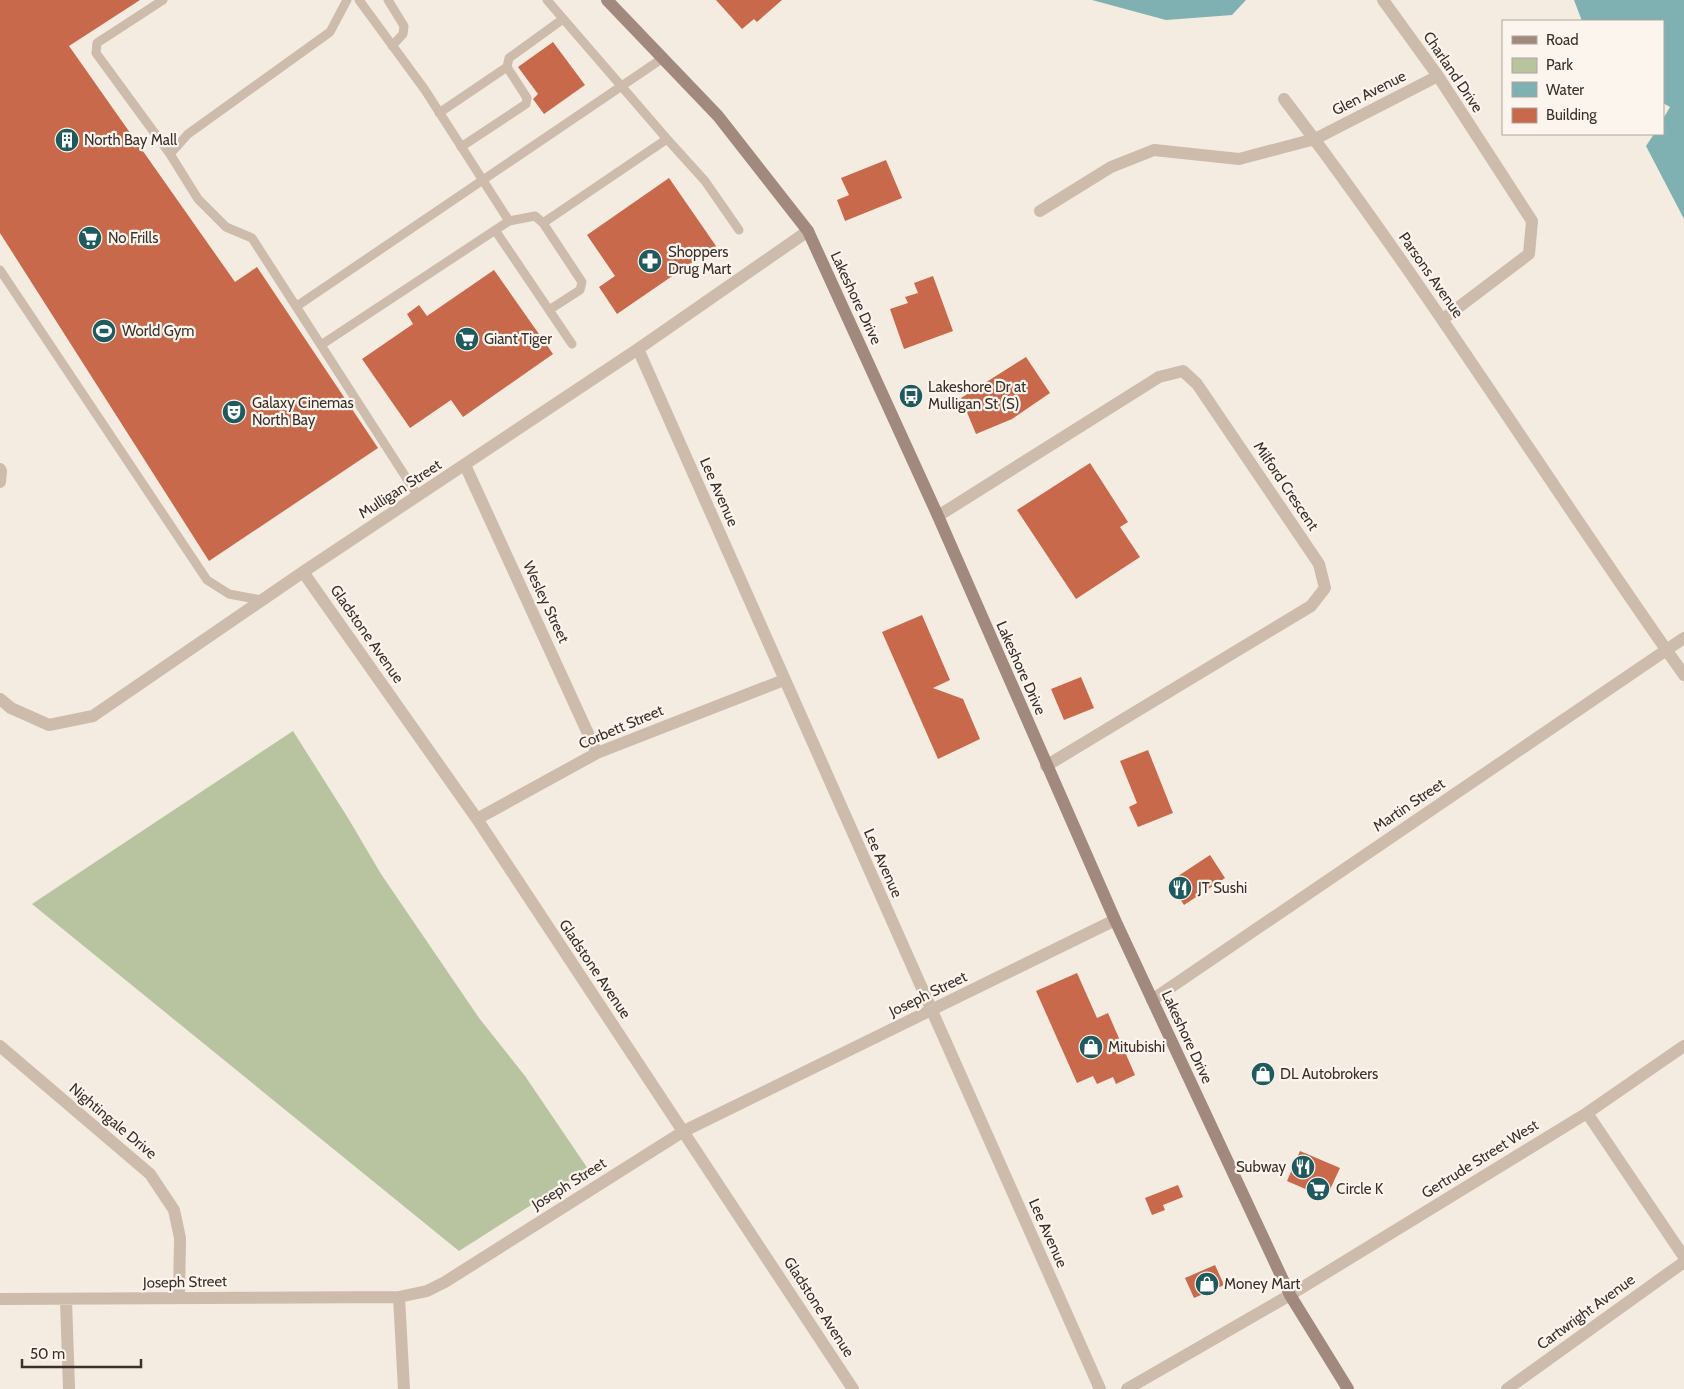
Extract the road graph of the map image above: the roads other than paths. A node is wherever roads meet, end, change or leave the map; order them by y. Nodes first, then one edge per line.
1 (163, 0) edge
2 (347, 0) edge
3 (359, 0) edge
4 (388, 0) edge
5 (547, 0) edge
6 (607, 0) edge
7 (1382, 0) edge
8 (563, 19) junction
9 (392, 46) junction
10 (663, 58) junction
11 (507, 67) junction
12 (1438, 76) junction
13 (621, 86) junction
14 (1284, 98) dead end
15 (439, 113) junction
16 (667, 139) junction
17 (1315, 139) junction
18 (461, 147) junction
19 (170, 154) junction
20 (482, 181) junction
21 (1040, 211) dead end
22 (509, 221) junction
23 (543, 223) junction
24 (495, 230) junction
25 (740, 230) dead end
26 (808, 231) junction
27 (0, 270) edge
28 (297, 306) junction
29 (549, 310) junction
30 (1443, 319) junction
31 (572, 344) dead end
32 (322, 345) junction
33 (638, 349) junction
34 (465, 465) junction
35 (0, 470) edge
36 (0, 482) edge
37 (418, 496) junction
38 (938, 516) junction
39 (303, 572) junction
40 (261, 600) junction
41 (1684, 638) edge
42 (1666, 650) junction
43 (1684, 675) edge
44 (784, 680) junction
45 (0, 698) edge
46 (597, 753) junction
47 (1046, 766) junction
48 (477, 819) junction
49 (1116, 920) junction
50 (1152, 1000) junction
51 (931, 1011) junction
52 (0, 1046) edge
53 (1684, 1046) edge
54 (1587, 1113) junction
55 (684, 1131) junction
56 (1684, 1257) edge
57 (1684, 1262) edge
58 (1290, 1296) junction
59 (399, 1297) junction
60 (179, 1298) junction
61 (0, 1299) edge
62 (66, 1300) junction
63 (69, 1389) edge
64 (404, 1389) edge
65 (853, 1389) edge
66 (1100, 1389) edge
67 (1127, 1389) edge
68 (1348, 1389) edge
69 (1507, 1389) edge

1 - 19 lane
2 - 19 lane
3 - 9 lane
4 - 9 lane
5 - 8 lane
6 - 10 main road, Lakeshore Drive
7 - 12 street, Charland Drive
8 - 11 lane
8 - 13 lane
9 - 15 lane
10 - 13 lane
10 - 26 main road, Lakeshore Drive
11 - 15 lane
11 - 18 lane
12 - 17 street, Glen Avenue
12 - 30 street, Charland Drive
13 - 16 lane
13 - 20 lane
14 - 17 street, Parsons Avenue
15 - 18 lane
16 - 23 lane
16 - 25 lane
17 - 21 street
17 - 30 street, Parsons Avenue
18 - 20 lane
19 - 28 lane
20 - 22 lane
20 - 28 lane
22 - 23 lane
22 - 24 lane
23 - 29 lane
24 - 29 lane
24 - 32 lane
26 - 33 street, Mulligan Street
26 - 38 main road, Lakeshore Drive
27 - 40 lane
28 - 32 lane
29 - 31 lane
30 - 42 street, Parsons Avenue
32 - 37 lane
33 - 34 street, Mulligan Street
33 - 44 street, Lee Avenue
34 - 37 street, Mulligan Street
34 - 46 street, Wesley Street
35 - 36 street
37 - 39 street, Mulligan Street
38 - 47 main road, Lakeshore Drive
38 - 47 street, Milford Crescent
39 - 40 street, Mulligan Street
39 - 48 street, Gladstone Avenue
40 - 45 street, Mulligan Street
41 - 42 street, Martin Street
42 - 43 street, Parsons Avenue
42 - 50 street, Martin Street
44 - 46 street, Corbett Street
44 - 51 street, Lee Avenue
46 - 48 street, Corbett Street
47 - 49 main road, Lakeshore Drive
48 - 55 street, Gladstone Avenue
49 - 50 main road, Lakeshore Drive
49 - 51 street, Joseph Street
50 - 58 main road, Lakeshore Drive
51 - 55 street, Joseph Street
51 - 66 street, Lee Avenue
52 - 60 street, Nightingale Drive
53 - 54 street, Gertrude Street West
54 - 56 street
54 - 58 street, Gertrude Street West
55 - 59 street, Joseph Street
55 - 65 street, Gladstone Avenue
57 - 69 street, Cartwright Avenue
58 - 67 street, Gertrude Street West
58 - 68 main road, Lakeshore Drive
59 - 60 street, Joseph Street
59 - 64 street
60 - 62 street, Joseph Street
61 - 62 street, Joseph Street
62 - 63 street

